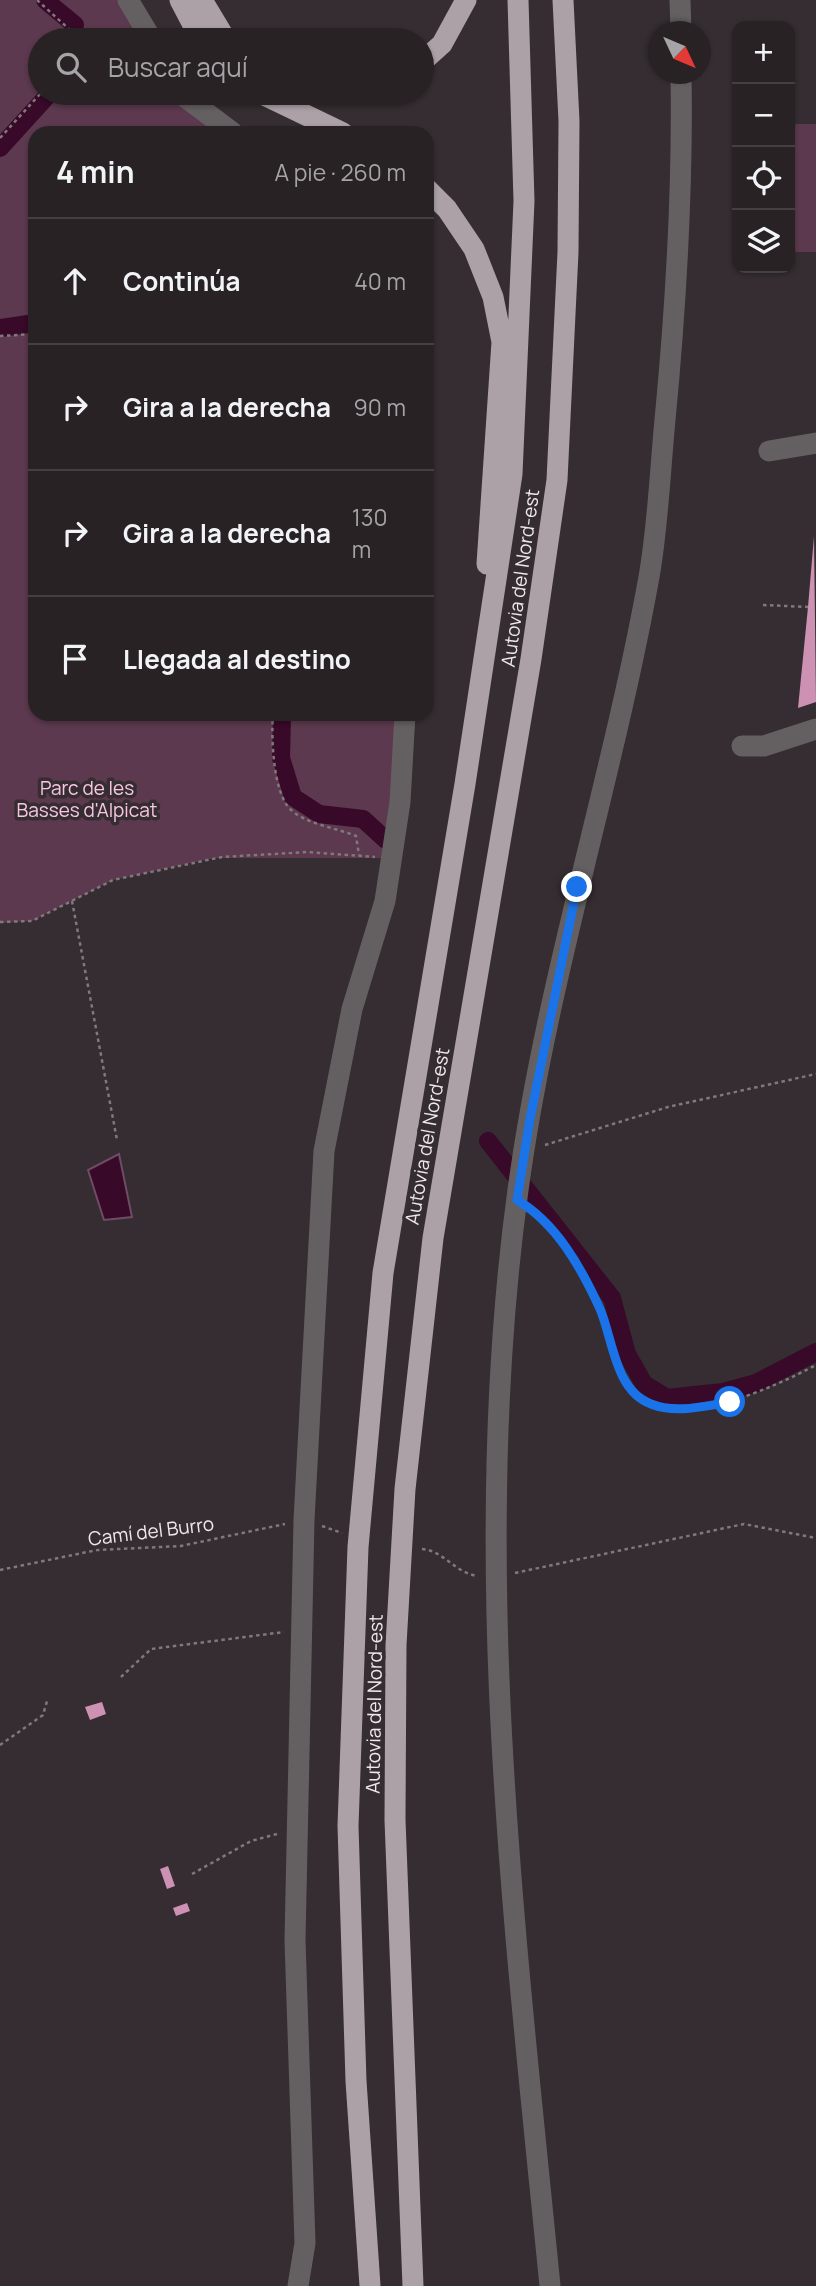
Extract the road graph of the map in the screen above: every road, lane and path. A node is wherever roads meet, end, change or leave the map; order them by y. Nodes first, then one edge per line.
1 (37, 0) edge
2 (128, 0) edge
3 (180, 0) edge
4 (202, 0) edge
5 (466, 0) edge
6 (518, 0) edge
7 (563, 0) edge
8 (680, 0) edge
9 (681, 21) edge
10 (68, 28) edge
11 (145, 28) edge
12 (195, 28) edge
13 (219, 28) edge
14 (434, 51) edge
15 (681, 84) edge
16 (30, 105) edge
17 (196, 105) edge
18 (285, 105) edge
19 (224, 126) edge
20 (328, 126) edge
21 (0, 138) edge
22 (434, 196) edge
23 (28, 334) edge
24 (0, 336) edge
25 (816, 443) edge
26 (769, 451) dead end
27 (763, 605) dead end
28 (808, 607) dead end
29 (272, 721) edge
30 (405, 721) edge
31 (816, 729) edge
32 (742, 746) dead end
33 (465, 784) junction
34 (360, 856) junction
35 (392, 858) junction
36 (72, 901) junction
37 (0, 922) edge
38 (816, 1074) edge
39 (117, 1140) dead end
40 (524, 1148) junction
41 (517, 1196) junction
42 (816, 1365) edge
43 (304, 1520) junction
44 (816, 1538) edge
45 (419, 1549) dead end
46 (0, 1570) edge
47 (496, 1574) junction
48 (302, 1631) junction
49 (121, 1677) dead end
50 (47, 1701) dead end
51 (0, 1745) edge
52 (297, 1840) junction
53 (192, 1874) dead end
54 (298, 2286) edge
55 (370, 2286) edge
56 (413, 2286) edge
57 (550, 2286) edge

1 - 10 path
2 - 11 street
3 - 12 highway
4 - 13 highway
5 - 14 highway
6 - 33 highway, Autovia del Nord-est
7 - 56 highway, Autovia del Nord-est
8 - 9 street
15 - 40 street
16 - 21 path
17 - 19 street
18 - 20 highway
22 - 33 highway
23 - 24 path
25 - 26 street
27 - 28 path
29 - 34 path
30 - 35 street
31 - 32 street
33 - 55 highway, Autovia del Nord-est
34 - 35 path
34 - 36 path
35 - 43 street
36 - 37 path
36 - 39 path
38 - 40 path
40 - 41 street
41 - 42 path
41 - 47 street
43 - 46 path, Camí del Burro
43 - 48 street
44 - 47 path
45 - 47 path
47 - 57 street
48 - 49 path
48 - 52 street
50 - 51 path
52 - 53 path
52 - 54 street

